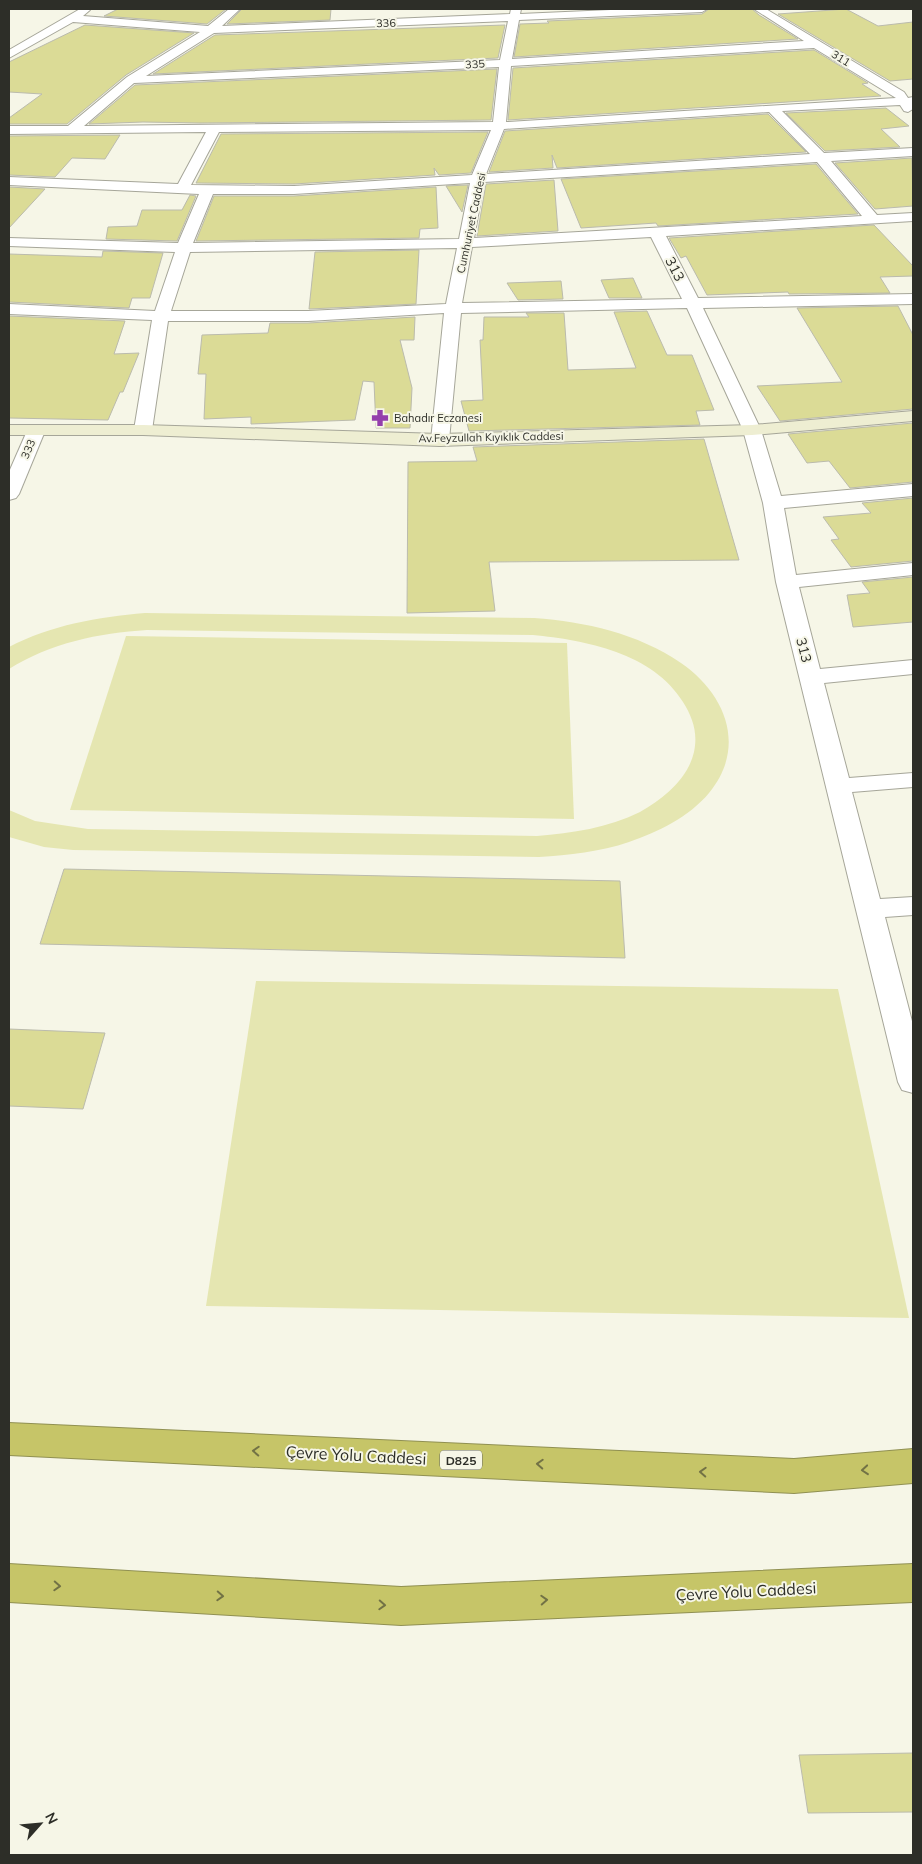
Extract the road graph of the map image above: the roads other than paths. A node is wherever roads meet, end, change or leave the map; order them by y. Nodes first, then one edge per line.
1 (86, 9) edge
2 (235, 9) edge
3 (702, 9) edge
4 (759, 9) edge
5 (515, 13) edge
6 (70, 18) junction
7 (211, 30) junction
8 (818, 44) junction
9 (9, 55) edge
10 (505, 63) junction
11 (131, 80) junction
12 (909, 101) edge
13 (772, 108) junction
14 (913, 118) edge
15 (499, 126) junction
16 (214, 128) junction
17 (9, 130) edge
18 (70, 130) junction
19 (913, 152) edge
20 (820, 157) junction
21 (478, 178) junction
22 (9, 181) edge
23 (182, 189) junction
24 (208, 190) junction
25 (913, 217) edge
26 (873, 219) junction
27 (656, 233) junction
28 (9, 242) edge
29 (466, 243) junction
30 (184, 248) junction
31 (913, 299) edge
32 (693, 304) junction
33 (453, 308) junction
34 (9, 309) edge
35 (160, 316) junction
36 (913, 416) edge
37 (9, 430) edge
38 (143, 430) junction
39 (752, 430) junction
40 (36, 431) junction
41 (440, 440) junction
42 (913, 490) edge
43 (9, 494) edge
44 (773, 503) junction
45 (913, 569) edge
46 (787, 582) junction
47 (913, 667) edge
48 (811, 677) junction
49 (913, 780) edge
50 (839, 786) junction
51 (913, 906) edge
52 (870, 909) junction
53 (913, 1079) edge
54 (9, 1439) edge
55 (913, 1466) edge
56 (9, 1583) edge
57 (913, 1583) edge

1 - 6 street
2 - 7 street
3 - 5 street, 336
4 - 8 street, 311
5 - 7 street, 336
5 - 10 street, Cumhuriyet Caddesi
6 - 7 street, 336
6 - 9 street
7 - 11 street
8 - 10 street, 335
8 - 12 street, 311
10 - 11 street, 335
10 - 15 street, Cumhuriyet Caddesi
11 - 18 street
12 - 13 street
12 - 14 street, 311
13 - 15 street
13 - 20 street
15 - 16 street
15 - 21 street, Cumhuriyet Caddesi
16 - 18 street
16 - 23 street
17 - 18 street
19 - 20 street
20 - 21 street
20 - 26 street
21 - 24 street
21 - 29 street, Cumhuriyet Caddesi
22 - 23 street
23 - 24 street
24 - 30 street
25 - 26 street
26 - 27 street
27 - 29 street
27 - 32 street, 313
28 - 30 street
29 - 30 street
29 - 33 street, Cumhuriyet Caddesi
30 - 35 street
31 - 32 street
32 - 33 street
32 - 39 street, 313
33 - 35 street
33 - 41 street, Cumhuriyet Caddesi
34 - 35 street
35 - 38 street
36 - 39 street, Av.Feyzullah Kıyıklık Caddesi
37 - 40 street, Av.Feyzullah Kıyıklık Caddesi
38 - 40 street, Av.Feyzullah Kıyıklık Caddesi
38 - 41 street, Av.Feyzullah Kıyıklık Caddesi
39 - 41 street, Av.Feyzullah Kıyıklık Caddesi
39 - 44 street, 313
40 - 43 street, 333
42 - 44 street
44 - 46 street, 313
45 - 46 street
46 - 48 street, 313
47 - 48 street
48 - 50 street, 313
49 - 50 street
50 - 52 street, 313
51 - 52 street
52 - 53 street, 313
55 -> 54 highway, Çevre Yolu Caddesi / D825
56 -> 57 highway, Çevre Yolu Caddesi

